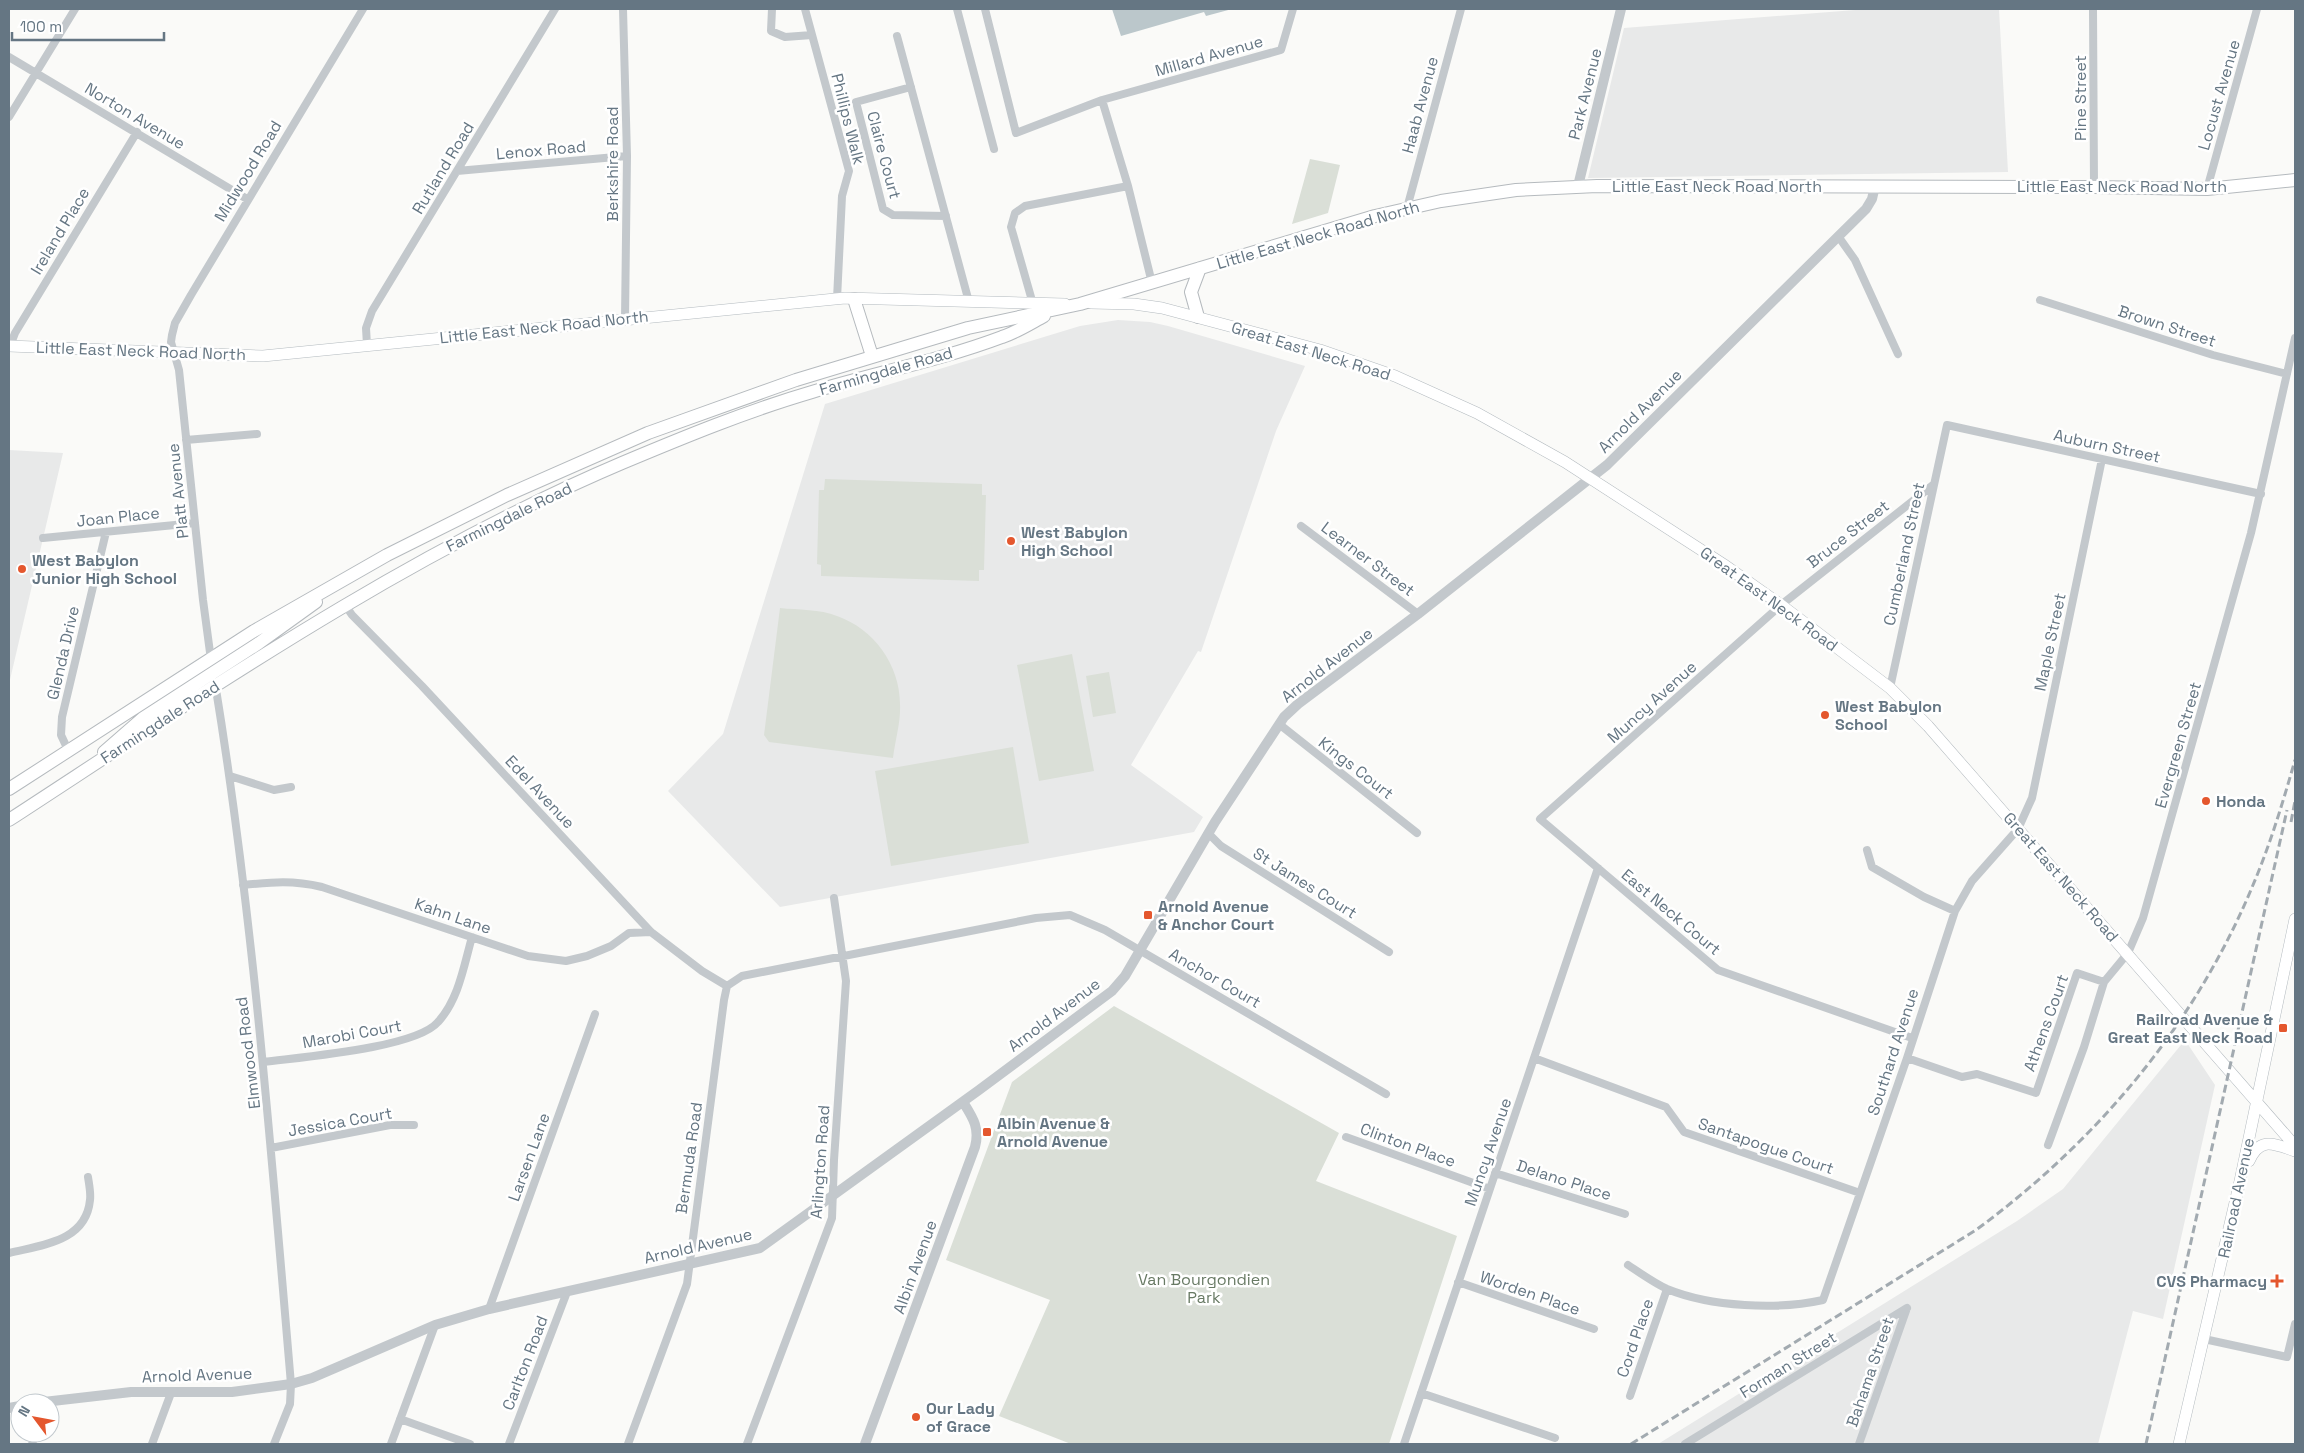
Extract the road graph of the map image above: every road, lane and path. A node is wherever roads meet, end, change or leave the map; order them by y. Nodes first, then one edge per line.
1 (75, 9) edge
2 (363, 9) edge
3 (555, 9) edge
4 (624, 9) edge
5 (772, 9) edge
6 (805, 9) edge
7 (957, 9) edge
8 (985, 9) edge
9 (1293, 9) edge
10 (1461, 9) edge
11 (1621, 9) edge
12 (2094, 9) edge
13 (2257, 9) edge
14 (812, 35) junction
15 (897, 36) dead end
16 (9, 57) edge
17 (35, 72) junction
18 (911, 87) junction
19 (1102, 100) junction
20 (9, 117) edge
21 (137, 132) junction
22 (994, 149) dead end
23 (627, 156) junction
24 (457, 171) junction
25 (2295, 180) edge
26 (1128, 186) junction
27 (1578, 186) junction
28 (1874, 186) junction
29 (2094, 187) junction
30 (2207, 189) junction
31 (247, 199) junction
32 (1407, 208) junction
33 (946, 216) junction
34 (1838, 236) junction
35 (1200, 268) junction
36 (1152, 283) junction
37 (837, 299) junction
38 (854, 299) junction
39 (2040, 300) dead end
40 (969, 302) junction
41 (1033, 304) junction
42 (1080, 304) junction
43 (1055, 310) junction
44 (1198, 317) junction
45 (625, 319) junction
46 (2295, 338) edge
47 (366, 345) junction
48 (10, 346) edge
49 (174, 353) junction
50 (1898, 354) dead end
51 (872, 356) junction
52 (2287, 374) junction
53 (1947, 425) joint
54 (257, 434) dead end
55 (186, 440) junction
56 (2102, 459) junction
57 (1590, 478) junction
58 (1933, 485) junction
59 (2261, 494) junction
60 (195, 523) junction
61 (1301, 526) dead end
62 (106, 532) junction
63 (43, 538) dead end
64 (334, 584) junction
65 (345, 605) junction
66 (1781, 605) junction
67 (1418, 614) junction
68 (211, 657) junction
69 (213, 672) junction
70 (216, 686) junction
71 (1890, 688) junction
72 (1279, 724) junction
73 (68, 750) junction
74 (87, 770) junction
75 (230, 776) junction
76 (291, 787) dead end
77 (9, 789) edge
78 (9, 820) edge
79 (1540, 820) joint
80 (2018, 829) junction
81 (1208, 833) junction
82 (1417, 833) dead end
83 (1867, 850) dead end
84 (1598, 868) junction
85 (243, 885) junction
86 (834, 898) dead end
87 (1955, 910) junction
88 (2295, 919) edge
89 (651, 932) junction
90 (472, 937) junction
91 (1140, 950) junction
92 (1389, 952) dead end
93 (2128, 953) junction
94 (2293, 955) edge
95 (844, 956) junction
96 (2104, 982) junction
97 (727, 986) junction
98 (595, 1014) dead end
99 (1912, 1038) junction
100 (1534, 1058) junction
101 (1907, 1058) junction
102 (264, 1062) junction
103 (1386, 1094) dead end
104 (2256, 1101) junction
105 (962, 1102) junction
106 (414, 1125) dead end
107 (1346, 1137) dead end
108 (2048, 1145) dead end
109 (2295, 1146) edge
110 (271, 1148) junction
111 (2295, 1151) edge
112 (1495, 1173) junction
113 (88, 1177) dead end
114 (2240, 1180) junction
115 (1490, 1189) junction
116 (1860, 1192) junction
117 (834, 1195) junction
118 (1625, 1214) dead end
119 (9, 1253) edge
120 (691, 1264) junction
121 (1628, 1265) dead end
122 (1458, 1282) junction
123 (1667, 1289) junction
124 (567, 1292) junction
125 (1907, 1308) joint
126 (489, 1310) junction
127 (2295, 1324) edge
128 (436, 1325) junction
129 (1594, 1329) dead end
130 (2204, 1339) junction
131 (291, 1384) junction
132 (171, 1393) junction
133 (1421, 1393) junction
134 (1630, 1396) dead end
135 (60, 1401) edge
136 (400, 1419) junction
137 (1555, 1438) dead end
138 (152, 1444) edge
139 (274, 1444) edge
140 (391, 1444) edge
141 (470, 1444) edge
142 (509, 1444) edge
143 (628, 1444) edge
144 (747, 1444) edge
145 (865, 1444) edge
146 (1404, 1444) edge
147 (1685, 1444) edge
148 (1859, 1444) edge
149 (2179, 1444) edge

1 - 17 street
2 - 31 street, Midwood Road
3 - 24 street, Rutland Road
4 - 23 street, Berkshire Road
5 - 14 street
6 - 14 street, Phillips Walk
7 - 22 street
8 - 19 street, Millard Avenue
9 - 19 street, Millard Avenue
10 - 32 street, Haab Avenue
11 - 27 street, Park Avenue
12 - 29 street, Pine Street
13 - 30 street, Locust Avenue
14 - 37 street, Phillips Walk
15 - 18 street
16 - 17 street, Norton Avenue
17 - 20 street
17 - 21 street, Norton Avenue
18 - 33 street
18 - 33 street, Claire Court
19 - 26 street
21 - 31 street, Norton Avenue
21 - 48 street, Ireland Place
23 - 24 street, Lenox Road
23 - 45 street, Berkshire Road
24 - 47 street, Rutland Road
25 - 30 main road, Little East Neck Road North
26 - 36 street
26 - 41 street
27 - 28 main road, Little East Neck Road North
27 - 32 main road, Little East Neck Road North
28 - 29 main road, Little East Neck Road North
28 - 34 street, Arnold Avenue
29 - 30 main road, Little East Neck Road North
31 - 49 street, Midwood Road
32 - 35 main road, Little East Neck Road North
33 - 40 street
34 - 50 street
34 - 57 street, Arnold Avenue
35 - 36 main road, Little East Neck Road North
35 - 44 main road
36 - 42 main road, Little East Neck Road North
37 - 38 main road, Little East Neck Road North
37 - 45 main road, Little East Neck Road North
38 - 40 main road, Little East Neck Road North
38 - 51 main road
39 - 52 street, Brown Street
40 - 41 main road, Little East Neck Road North
41 - 42 main road, Little East Neck Road North
42 - 43 main road, Farmingdale Road
42 - 44 main road, Great East Neck Road
43 - 51 main road, Farmingdale Road
43 - 65 main road, Farmingdale Road
44 - 57 main road, Great East Neck Road
45 - 47 main road, Little East Neck Road North
46 - 52 street, Evergreen Street
47 - 49 main road, Little East Neck Road North
48 - 49 main road, Little East Neck Road North
49 - 55 street, Platt Avenue
51 - 64 main road, Farmingdale Road
52 - 59 street, Evergreen Street
53 - 56 street, Auburn Street
53 - 58 street, Cumberland Street
54 - 55 street
55 - 60 street, Platt Avenue
56 - 59 street, Auburn Street
56 - 80 street, Maple Street
57 - 66 main road, Great East Neck Road
57 - 67 street, Arnold Avenue
58 - 66 street, Bruce Street
58 - 71 street, Cumberland Street
59 - 93 street, Evergreen Street
60 - 62 street, Joan Place
60 - 68 street, Platt Avenue
61 - 67 street, Learner Street
62 - 63 street, Joan Place
62 - 73 street, Glenda Drive
64 - 68 main road, Farmingdale Road
64 - 69 main road
65 - 70 main road, Farmingdale Road
65 - 89 street, Edel Avenue
66 - 71 main road, Great East Neck Road
66 - 79 street, Muncy Avenue
67 - 72 street, Arnold Avenue
68 - 69 street, Elmwood Road
68 - 73 main road, Farmingdale Road
69 - 70 street, Elmwood Road
69 - 74 main road
70 - 74 main road, Farmingdale Road
70 - 75 street, Elmwood Road
71 - 80 main road, Great East Neck Road
72 - 81 street, Arnold Avenue
72 - 82 street, Kings Court
73 - 77 main road, Farmingdale Road
74 - 78 main road, Farmingdale Road
75 - 76 street
75 - 85 street, Elmwood Road
79 - 84 street, East Neck Court
80 - 87 street, Southard Avenue
80 - 93 main road, Great East Neck Road
81 - 91 street, Arnold Avenue
81 - 92 street, St James Court
83 - 87 street
84 - 99 street, East Neck Court
84 - 100 street, Muncy Avenue
85 - 90 street, Kahn Lane
85 - 102 street, Elmwood Road
86 - 95 street, Arlington Road
87 - 99 street, Southard Avenue
88 - 94 main road, Railroad Avenue
89 - 90 street, Kahn Lane
89 - 97 street, Edel Avenue
90 - 102 street, Marobi Court
91 - 95 street, Anchor Court
91 - 103 street, Anchor Court
91 - 105 street, Arnold Avenue
93 - 96 street, Evergreen Street
93 - 104 main road, Great East Neck Road
94 - 104 main road, Railroad Avenue
95 - 97 street, Anchor Court
95 - 117 street, Arlington Road
96 - 101 street, Athens Court
96 - 108 street, Evergreen Street
97 - 120 street, Bermuda Road
98 - 126 street, Larsen Lane
99 - 101 street, Southard Avenue
100 - 112 street, Muncy Avenue
100 - 116 street, Santapogue Court
101 - 116 street, Southard Avenue
102 - 110 street, Elmwood Road
104 - 109 main road, Great East Neck Road
104 - 114 main road, Railroad Avenue
105 - 117 street, Arnold Avenue
105 - 145 street, Albin Avenue
106 - 110 street, Jessica Court
107 - 115 street, Clinton Place
110 - 131 street, Elmwood Road
111 - 114 main road
112 - 115 street, Muncy Avenue
112 - 118 street, Delano Place
113 - 119 street
114 - 130 main road, Railroad Avenue
115 - 122 street, Muncy Avenue
116 - 123 street, Southard Avenue
117 - 120 street, Arnold Avenue
117 - 144 street, Arlington Road
120 - 124 street, Arnold Avenue
120 - 143 street, Bermuda Road
121 - 123 street
122 - 129 street, Worden Place
122 - 133 street, Muncy Avenue
123 - 134 street, Cord Place
124 - 126 street, Arnold Avenue
124 - 142 street, Carlton Road
125 - 147 street, Forman Street
125 - 148 street, Bahama Street
126 - 128 street, Arnold Avenue
127 - 130 street
128 - 131 street, Arnold Avenue
128 - 136 street
130 - 149 main road, Railroad Avenue
131 - 132 street, Arnold Avenue
131 - 139 street, Elmwood Road
132 - 135 street, Arnold Avenue
132 - 138 street
133 - 137 street
133 - 146 street, Muncy Avenue
136 - 140 street
136 - 141 street

